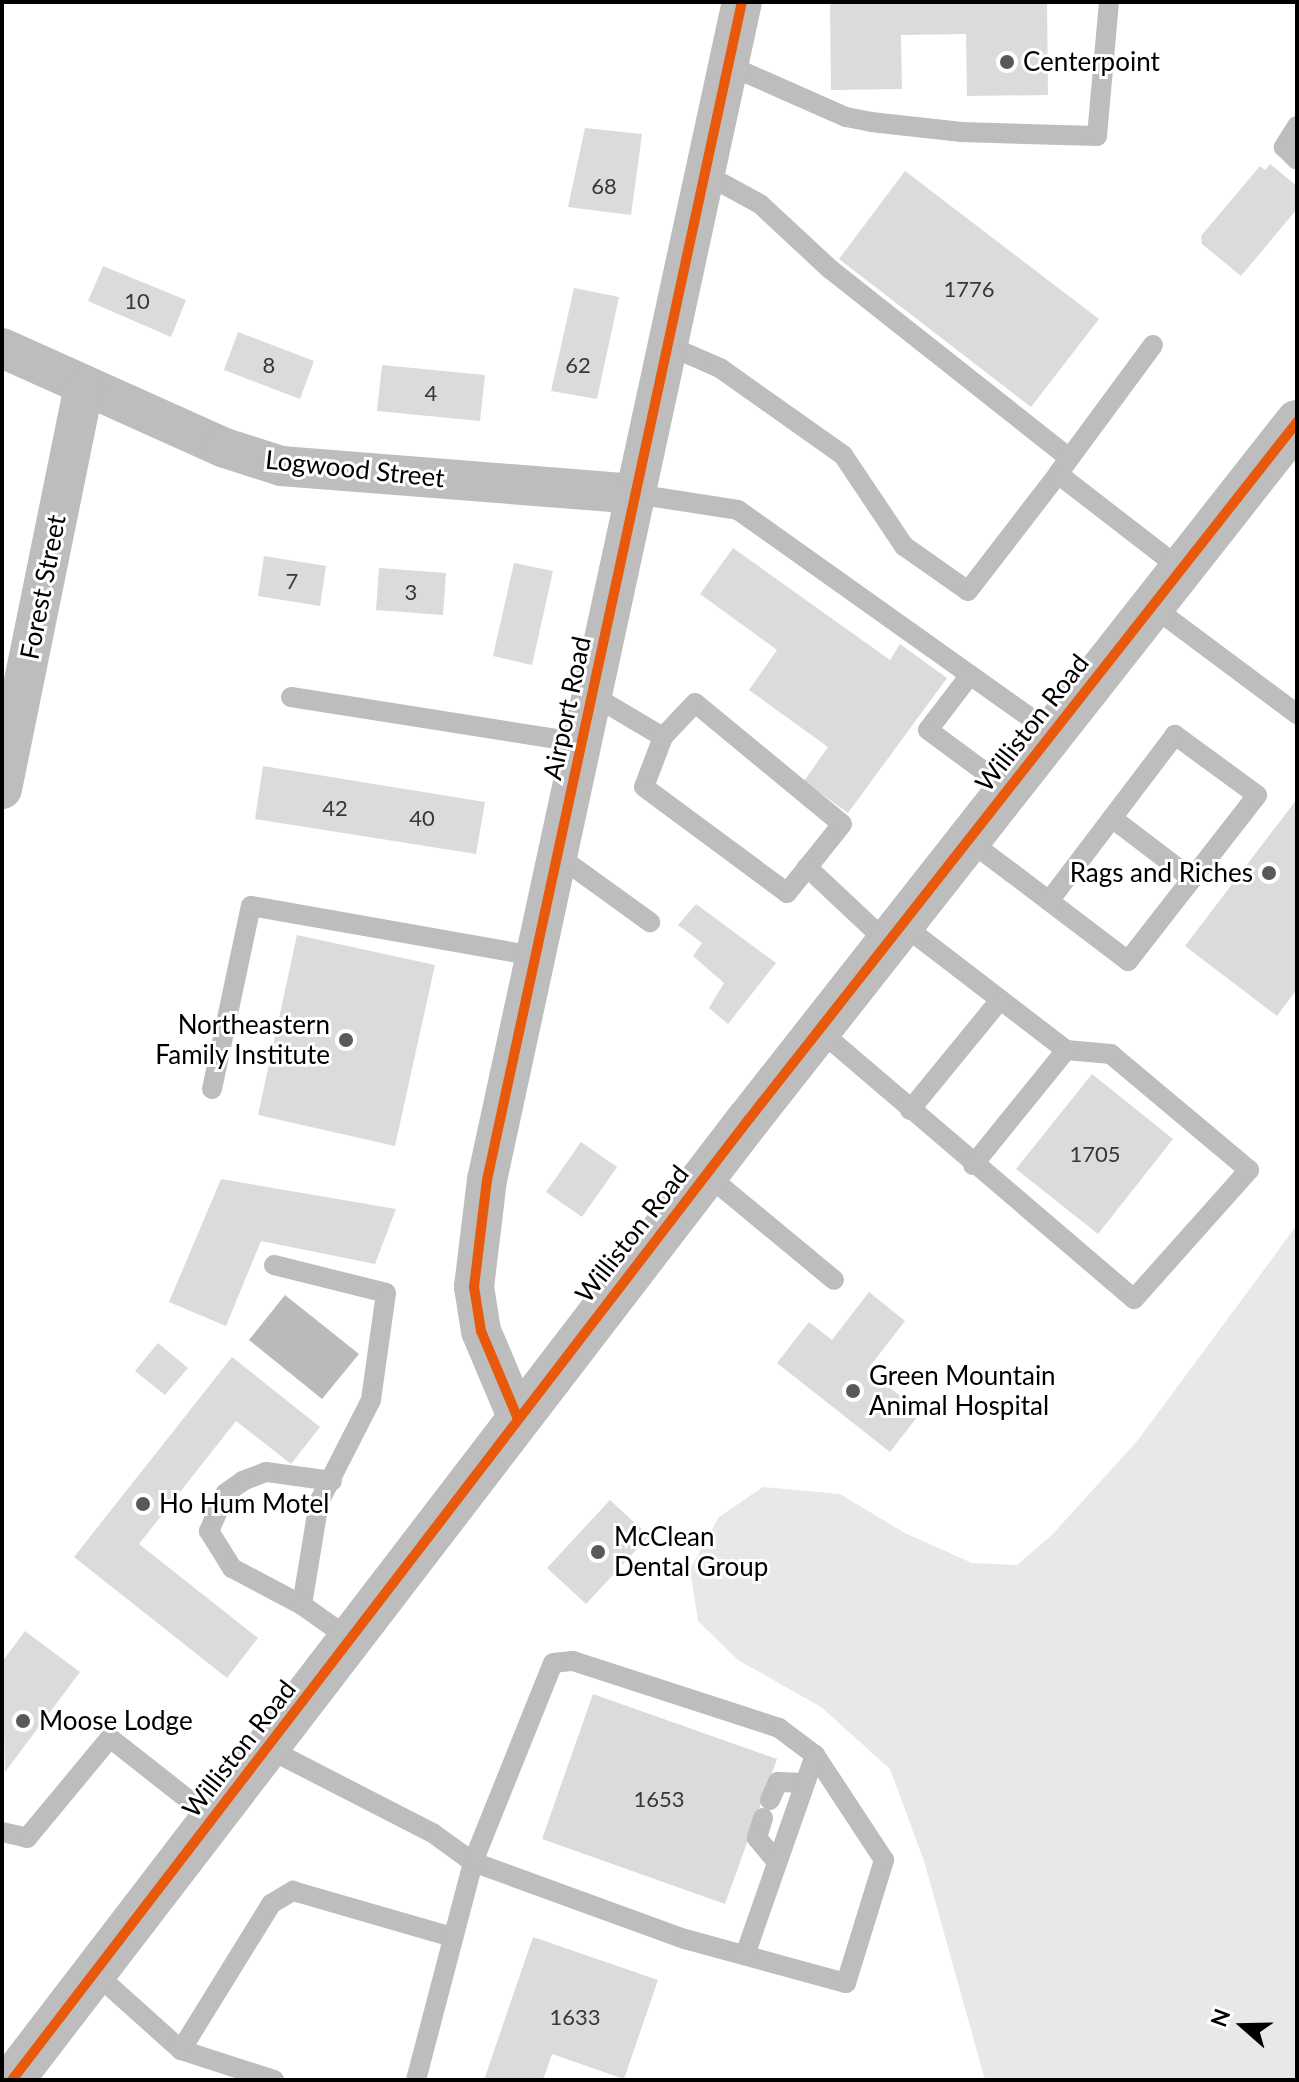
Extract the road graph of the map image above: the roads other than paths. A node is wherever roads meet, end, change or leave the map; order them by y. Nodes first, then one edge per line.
1 (742, 2) edge
2 (1109, 2) edge
3 (728, 65) junction
4 (1297, 126) edge
5 (1297, 160) edge
6 (705, 174) junction
7 (667, 345) junction
8 (1153, 345) dead end
9 (2, 348) edge
10 (84, 385) junction
11 (1297, 422) edge
12 (1064, 466) junction
13 (635, 494) junction
14 (1181, 569) junction
15 (1152, 606) junction
16 (970, 675) junction
17 (592, 695) junction
18 (291, 697) dead end
19 (1297, 714) edge
20 (1052, 733) junction
21 (663, 737) junction
22 (581, 743) junction
23 (2, 789) edge
24 (1008, 789) junction
25 (1112, 818) junction
26 (968, 840) junction
27 (557, 855) junction
28 (807, 867) junction
29 (1192, 879) junction
30 (1049, 901) junction
31 (650, 922) dead end
32 (894, 933) junction
33 (535, 956) junction
34 (1000, 1000) junction
35 (819, 1030) junction
36 (1066, 1050) junction
37 (212, 1089) dead end
38 (910, 1110) junction
39 (973, 1165) junction
40 (706, 1174) junction
41 (274, 1265) dead end
42 (834, 1280) dead end
43 (518, 1419) junction
44 (332, 1481) junction
45 (302, 1605) junction
46 (350, 1639) junction
47 (267, 1748) junction
48 (815, 1755) junction
49 (804, 1783) junction
50 (213, 1819) junction
51 (2, 1832) edge
52 (473, 1862) junction
53 (777, 1862) junction
54 (452, 1937) junction
55 (745, 1955) junction
56 (94, 1972) junction
57 (181, 2050) junction
58 (12, 2080) edge
59 (274, 2080) edge
60 (416, 2080) edge

1 - 3 street, Airport Road
2 - 3 lane
3 - 6 street, Airport Road
4 - 5 lane
6 - 7 street, Airport Road
6 - 12 lane
7 - 12 lane
7 - 13 street, Airport Road
8 - 12 lane
9 - 10 street, Logwood Street
10 - 13 street, Logwood Street
10 - 23 street, Forest Street
11 - 14 main road, Williston Road
12 - 14 lane
13 - 16 lane
13 - 17 street, Airport Road
14 - 15 main road, Williston Road
15 - 19 lane
15 - 20 main road, Williston Road
16 - 20 lane
16 - 24 lane
17 - 21 lane
17 - 22 street, Airport Road
18 - 22 lane
20 - 24 main road, Williston Road
21 - 28 lane
21 - 28 lane
22 - 27 street, Airport Road
24 - 26 main road, Williston Road
25 - 29 lane
25 - 29 lane
25 - 30 lane
26 - 30 lane
26 - 32 main road, Williston Road
27 - 31 lane
27 - 33 street, Airport Road
28 - 32 lane
29 - 30 lane
32 - 34 lane
32 - 35 main road, Williston Road
33 - 37 lane
33 - 43 street, Airport Road
34 - 36 lane
34 - 38 lane
35 - 38 lane
35 - 40 main road, Williston Road
36 - 39 lane
36 - 39 lane
38 - 39 lane
40 - 42 lane
40 - 43 main road, Williston Road
41 - 44 lane
43 - 46 main road, Williston Road
44 - 45 lane
44 - 45 lane
45 - 46 lane
46 - 47 main road, Williston Road
47 - 50 main road, Williston Road
47 - 52 lane
48 - 49 lane
48 - 52 lane
48 - 55 lane
49 - 53 lane
49 - 53 lane
50 - 51 lane
50 - 56 main road, Williston Road
52 - 54 lane
52 - 55 lane
53 - 55 lane
54 - 57 lane
54 - 60 lane
56 - 57 lane
56 - 58 main road, Williston Road
57 - 59 lane

